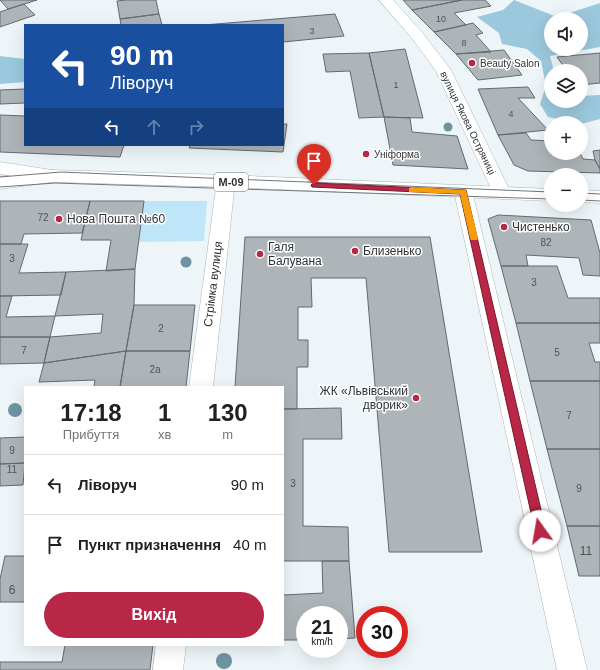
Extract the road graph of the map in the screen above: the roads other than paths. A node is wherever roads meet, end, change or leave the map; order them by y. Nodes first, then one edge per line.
1 (386, 0) edge
2 (0, 168) edge
3 (52, 176) junction
4 (226, 181) junction
5 (0, 183) edge
6 (463, 191) junction
7 (502, 193) junction
8 (544, 195) edge
9 (588, 196) edge
10 (600, 197) edge
11 (201, 386) edge
12 (171, 646) edge
13 (168, 670) edge
14 (572, 670) edge

1 - 7 street, вулиця Якова Остряниці
2 - 3 street
3 - 4 street, М-09
3 - 5 street, М-09
4 - 6 street, М-09
4 - 11 street, Стрімка вулиця
6 - 7 street, М-09
6 - 14 street
7 - 8 street, М-09
9 - 10 street
12 - 13 street

